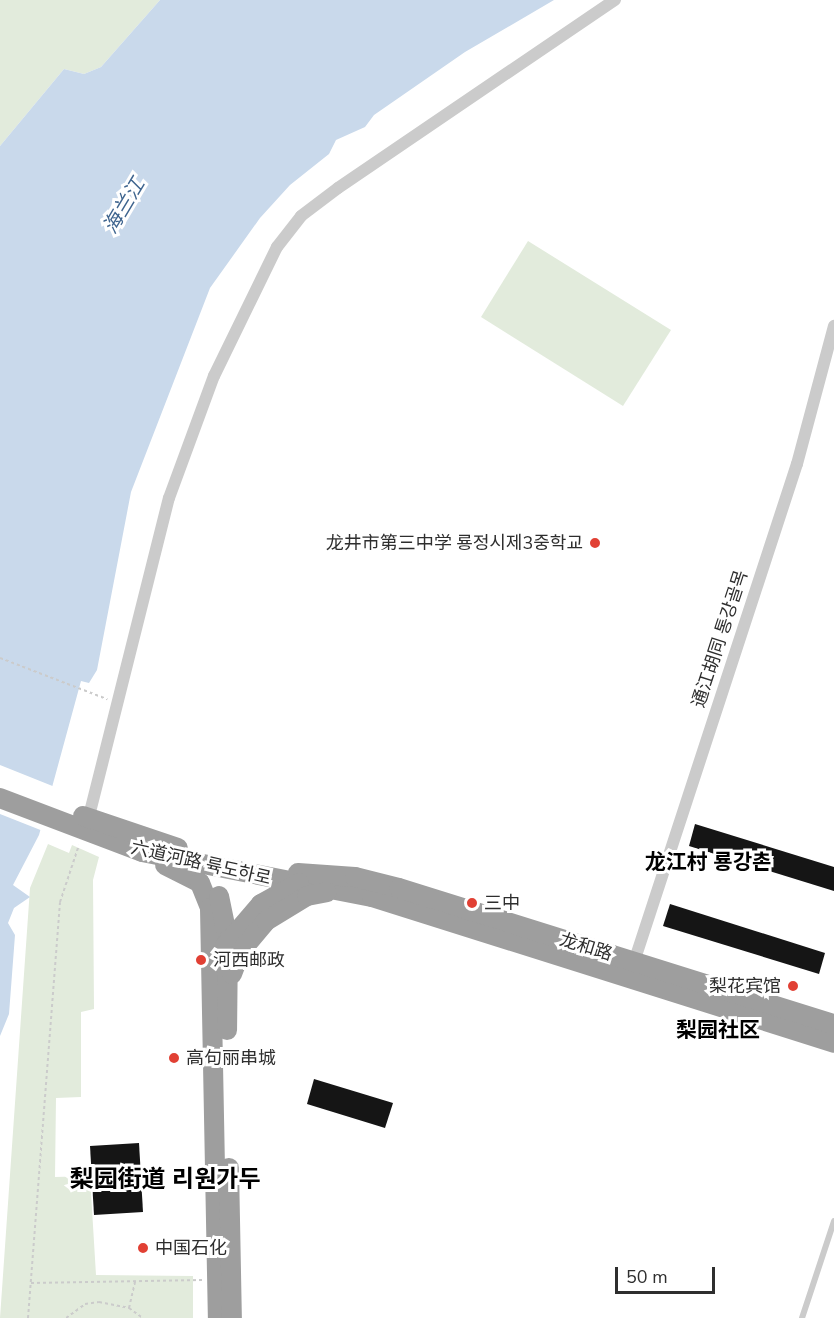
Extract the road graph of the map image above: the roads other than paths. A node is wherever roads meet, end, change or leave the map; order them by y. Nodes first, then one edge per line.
1 (615, 0) edge
2 (834, 326) edge
3 (0, 783) edge
4 (0, 798) edge
5 (79, 822) junction
6 (183, 849) junction
7 (142, 852) junction
8 (205, 867) junction
9 (338, 883) junction
10 (295, 884) junction
11 (228, 940) junction
12 (634, 962) junction
13 (221, 984) junction
14 (834, 1024) edge
15 (834, 1043) edge
16 (834, 1221) edge
17 (218, 1318) edge
18 (232, 1318) edge
19 (802, 1318) edge

1 - 5 street
2 - 12 street, 通江胡同 통강골목
3 - 5 highway, 六道河路 륙도하로
4 - 5 highway, 六道河路 륙도하로
5 - 6 highway, 六道河路 륙도하로
5 - 7 highway, 六道河路 륙도하로
6 - 8 highway
6 - 9 highway, 六道河路 륙도하로
7 - 8 highway, 六道河路 륙도하로
7 - 13 highway
8 - 10 highway, 六道河路 륙도하로
8 - 11 highway
9 - 10 highway
9 - 12 highway, 龙和路
9 - 13 highway
9 - 15 highway, 龙和路
10 - 11 highway
11 - 13 highway
12 - 14 highway, 龙和路
13 - 17 highway
13 - 18 highway
16 - 19 lane

